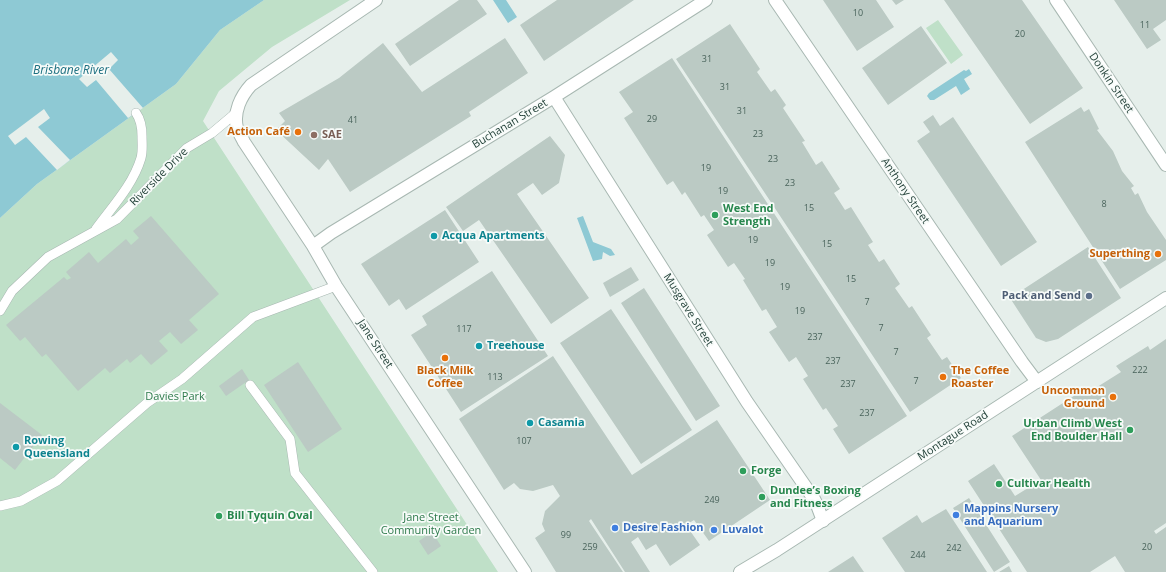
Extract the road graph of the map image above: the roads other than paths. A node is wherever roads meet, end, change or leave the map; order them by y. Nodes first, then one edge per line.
1 (376, 0) edge
2 (706, 0) edge
3 (774, 0) edge
4 (1056, 0) edge
5 (554, 97) junction
6 (237, 112) junction
7 (136, 113) dead end
8 (1166, 165) edge
9 (94, 232) junction
10 (313, 246) junction
11 (336, 286) junction
12 (1166, 298) edge
13 (0, 311) edge
14 (1037, 382) junction
15 (250, 384) dead end
16 (0, 506) edge
17 (823, 521) junction
18 (373, 572) edge
19 (525, 572) edge
20 (740, 572) edge

1 - 6 street
2 - 5 street, Buchanan Street
3 - 14 street, Anthony Street
4 - 8 street, Donkin Street
5 - 10 street, Buchanan Street
5 - 17 street, Musgrave Street
6 - 9 lane, Riverside Drive
6 - 10 street, Jane Street
7 - 9 lane
9 - 13 lane, Riverside Drive
10 - 11 street, Jane Street
11 - 16 lane
11 - 19 street, Jane Street
12 - 14 street, Montague Road
14 - 17 street, Montague Road
15 - 18 lane
17 - 20 street, Montague Road

